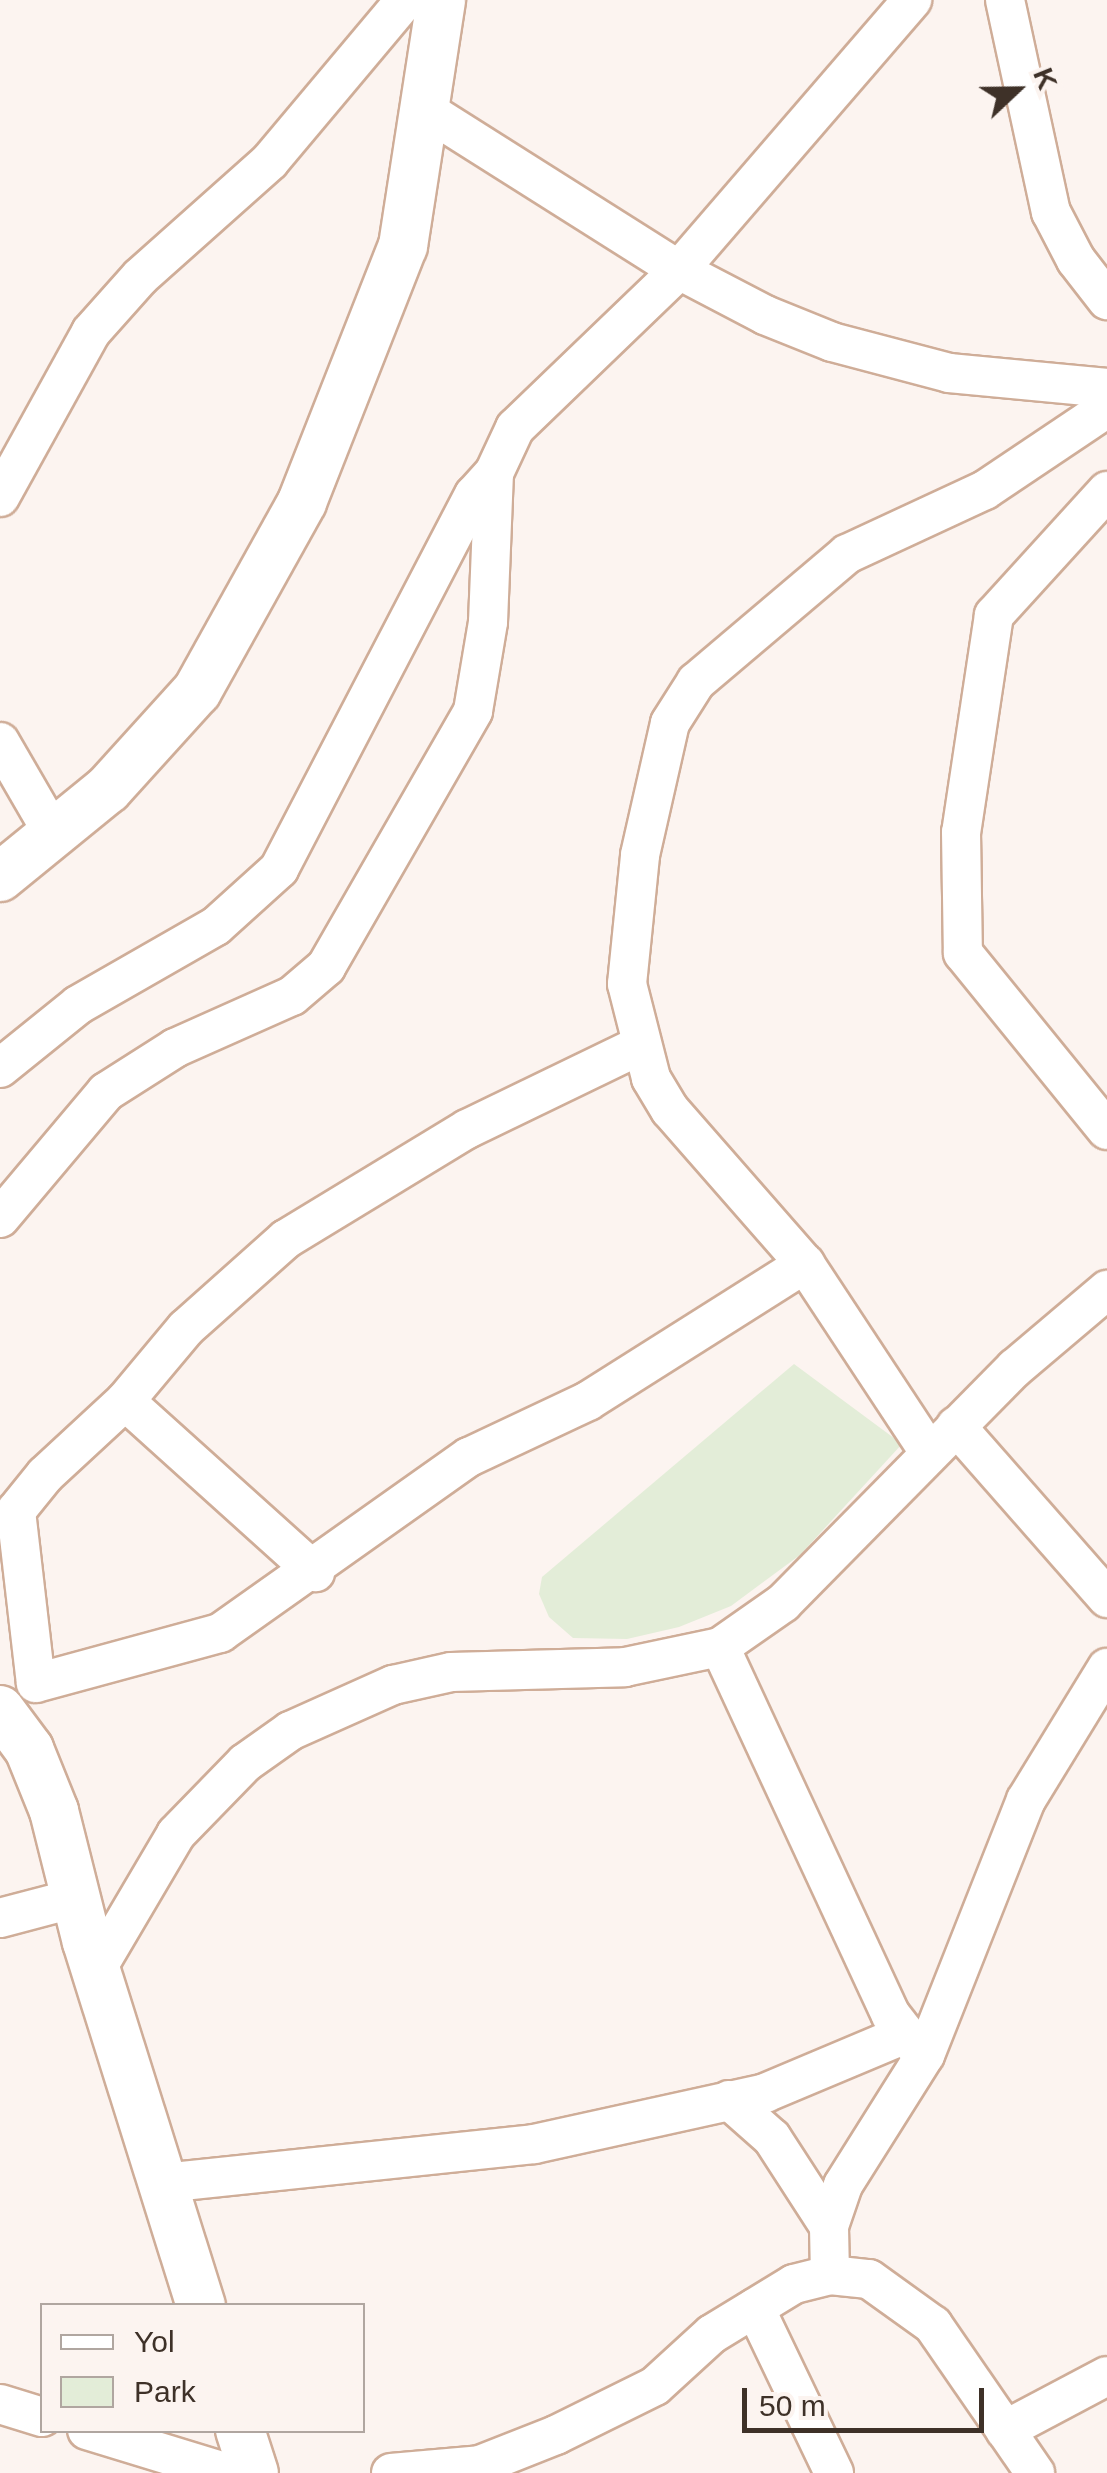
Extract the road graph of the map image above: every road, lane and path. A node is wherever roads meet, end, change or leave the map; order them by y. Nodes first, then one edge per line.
1 (405, 0) edge
2 (441, 0) edge
3 (912, 0) edge
4 (1005, 0) edge
5 (424, 108) junction
6 (679, 270) junction
7 (1107, 300) edge
8 (1107, 388) edge
9 (1107, 408) edge
10 (494, 473) junction
11 (1107, 491) edge
12 (0, 497) edge
13 (0, 742) edge
14 (54, 835) junction
15 (0, 877) edge
16 (639, 1046) junction
17 (0, 1068) edge
18 (1107, 1130) edge
19 (0, 1218) edge
20 (804, 1264) junction
21 (1107, 1290) edge
22 (125, 1401) junction
23 (956, 1426) junction
24 (929, 1452) junction
25 (315, 1572) junction
26 (1107, 1598) edge
27 (720, 1646) junction
28 (1107, 1668) edge
29 (13, 1702) edge
30 (76, 1898) junction
31 (0, 1918) edge
32 (96, 1970) junction
33 (914, 2045) junction
34 (729, 2100) junction
35 (162, 2182) junction
36 (829, 2226) junction
37 (830, 2275) junction
38 (200, 2303) edge
39 (755, 2308) junction
40 (1107, 2376) edge
41 (0, 2404) edge
42 (40, 2416) edge
43 (1006, 2430) junction
44 (97, 2433) edge
45 (241, 2433) edge
46 (537, 2460) edge
47 (228, 2473) edge
48 (254, 2473) edge
49 (391, 2473) edge
50 (834, 2473) edge
51 (1035, 2473) edge

1 - 12 street
2 - 5 street
3 - 6 street
4 - 7 street
5 - 6 street
5 - 14 street
6 - 8 street
6 - 10 street
9 - 16 street
10 - 17 street
10 - 19 street
11 - 18 street
13 - 14 street
14 - 15 street
16 - 20 street
16 - 22 street
20 - 24 street
20 - 25 street
21 - 23 street
22 - 25 street
22 - 29 street
23 - 24 street
23 - 26 street
24 - 27 street
25 - 29 street
27 - 32 street
27 - 33 street
28 - 33 street
29 - 30 street
30 - 31 street
30 - 32 street
32 - 35 street
33 - 34 street
33 - 36 street
34 - 35 street
34 - 36 street
35 - 38 street
36 - 37 street
37 - 39 street
37 - 43 street
39 - 46 street
39 - 50 street
40 - 43 street
41 - 42 street
43 - 51 street
44 - 47 street
45 - 48 street
46 - 49 street

